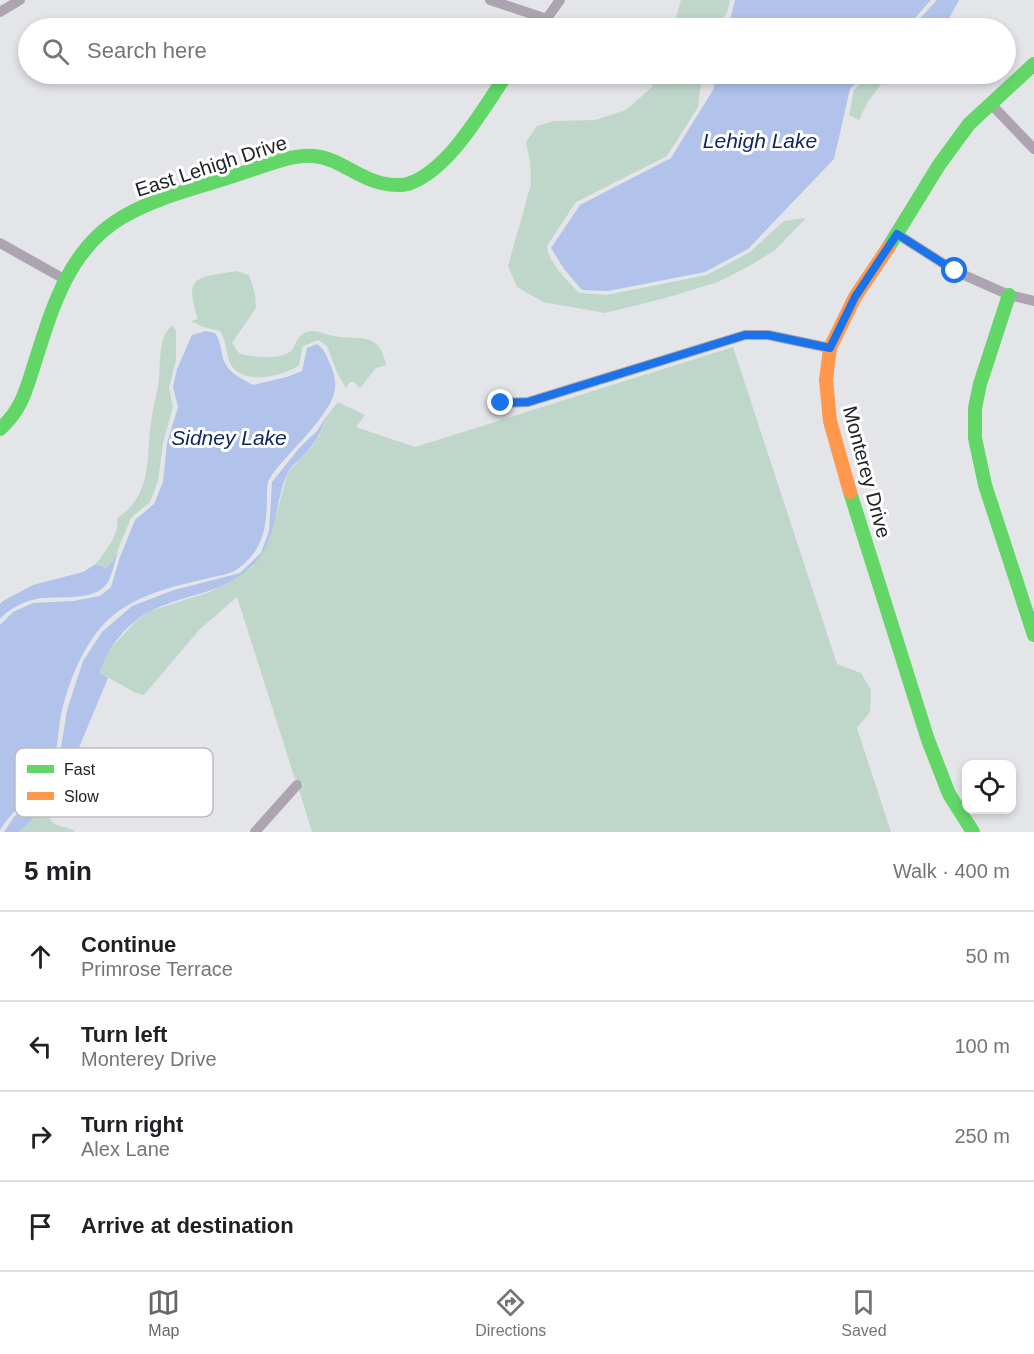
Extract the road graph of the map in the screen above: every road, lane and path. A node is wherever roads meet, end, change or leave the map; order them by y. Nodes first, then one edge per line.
1 (20, 0) edge
2 (490, 0) edge
3 (560, 0) edge
4 (0, 12) edge
5 (544, 18) edge
6 (548, 18) edge
7 (1034, 64) edge
8 (1016, 80) edge
9 (500, 84) edge
10 (1011, 84) edge
11 (990, 103) junction
12 (1034, 149) edge
13 (897, 234) junction
14 (0, 243) edge
15 (64, 279) junction
16 (1009, 295) junction
17 (1034, 302) edge
18 (830, 348) junction
19 (501, 403) dead end
20 (0, 429) edge
21 (1031, 616) edge
22 (1034, 635) edge
23 (297, 785) dead end
24 (255, 832) edge
25 (973, 832) edge

1 - 4 street
2 - 5 street
3 - 6 street
7 - 8 street, Monterey Drive
9 - 15 street, East Lehigh Drive
10 - 11 street, Monterey Drive
11 - 12 street
11 - 13 street, Monterey Drive
13 - 16 street
13 - 18 street, Monterey Drive
14 - 15 street
15 - 20 street, East Lehigh Drive
16 - 17 street
16 - 21 street
18 - 19 street
18 - 25 street, Monterey Drive
21 - 22 street
23 - 24 street

